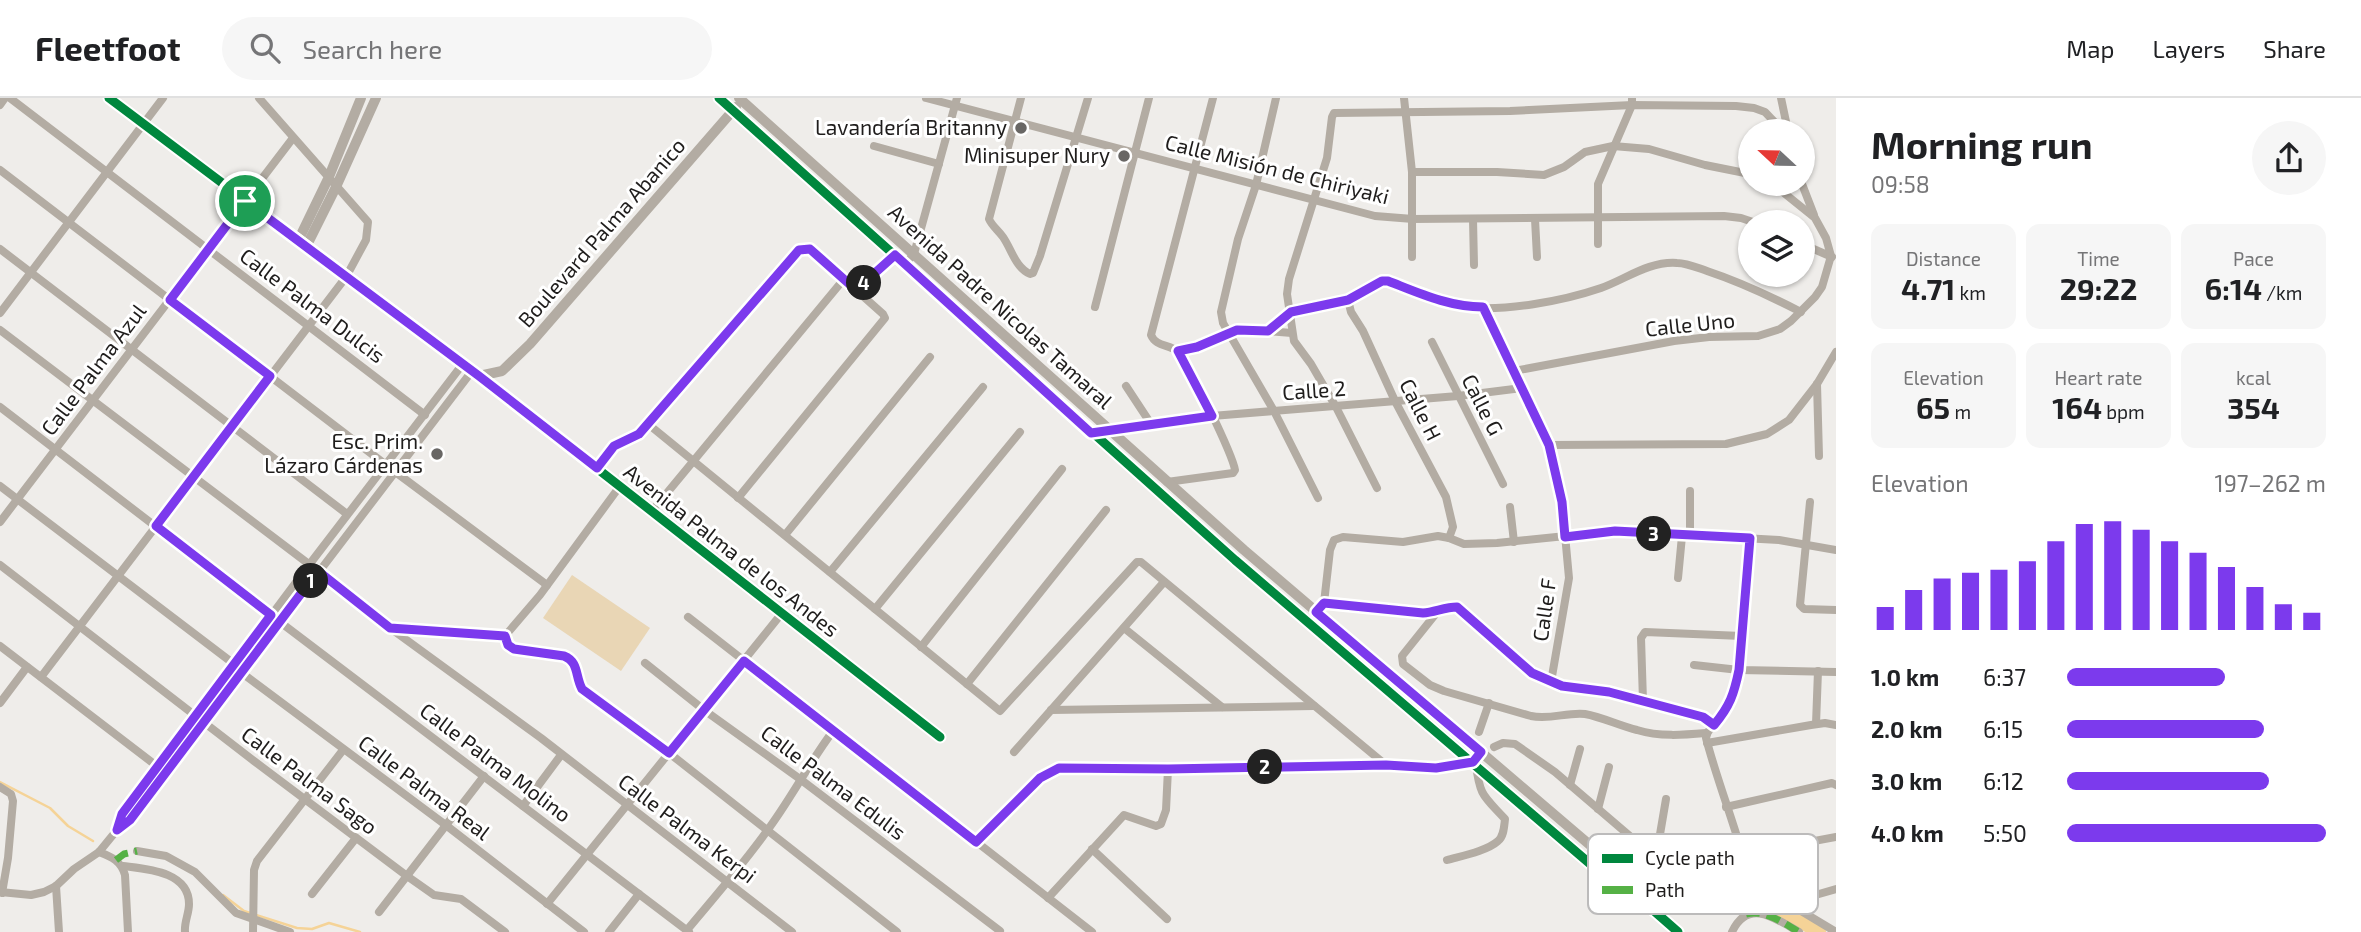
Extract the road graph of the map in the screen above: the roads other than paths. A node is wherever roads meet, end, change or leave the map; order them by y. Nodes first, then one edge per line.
1 (8, 98) edge
2 (109, 98) edge
3 (163, 98) edge
4 (259, 98) edge
5 (361, 98) edge
6 (376, 98) edge
7 (719, 98) edge
8 (740, 98) edge
9 (926, 98) edge
10 (1021, 98) edge
11 (1088, 98) edge
12 (1149, 98) edge
13 (1213, 98) edge
14 (1276, 98) edge
15 (1404, 98) edge
16 (1781, 98) edge
17 (956, 102) edge
18 (1632, 102) edge
19 (0, 105) edge
20 (734, 111) junction
21 (1406, 113) junction
22 (1773, 119) edge
23 (1784, 119) edge
24 (1016, 121) junction
25 (143, 124) junction
26 (1076, 137) junction
27 (293, 138) junction
28 (874, 146) dead end
29 (1613, 146) junction
30 (1134, 153) junction
31 (939, 164) junction
32 (1196, 169) junction
33 (0, 170) edge
34 (1738, 171) edge
35 (107, 172) junction
36 (1412, 172) junction
37 (332, 183) junction
38 (1256, 185) junction
39 (1788, 196) edge
40 (245, 201) junction
41 (1315, 201) junction
42 (1805, 210) edge
43 (1738, 218) edge
44 (1815, 218) edge
45 (1413, 219) junction
46 (1473, 219) junction
47 (1535, 219) junction
48 (1599, 219) junction
49 (68, 223) junction
50 (1836, 233) edge
51 (1826, 238) junction
52 (302, 244) junction
53 (1598, 244) dead end
54 (0, 249) edge
55 (208, 249) junction
56 (1815, 249) edge
57 (914, 254) junction
58 (895, 255) junction
59 (1412, 257) dead end
60 (1536, 257) dead end
61 (1833, 257) edge
62 (905, 264) junction
63 (1474, 265) dead end
64 (31, 272) junction
65 (346, 277) junction
66 (844, 279) junction
67 (856, 290) junction
68 (170, 300) junction
69 (1348, 300) junction
70 (1095, 307) dead end
71 (1483, 307) junction
72 (1291, 312) junction
73 (1801, 312) junction
74 (0, 313) edge
75 (309, 325) junction
76 (0, 330) edge
77 (1268, 331) junction
78 (1229, 333) junction
79 (1292, 333) junction
80 (1432, 342) dead end
81 (132, 349) junction
82 (1178, 351) junction
83 (1836, 352) edge
84 (930, 357) dead end
85 (462, 365) junction
86 (1514, 371) junction
87 (475, 374) junction
88 (270, 376) junction
89 (1817, 384) junction
90 (1126, 386) dead end
91 (983, 387) dead end
92 (1522, 388) junction
93 (1458, 396) junction
94 (93, 401) junction
95 (1395, 401) junction
96 (0, 407) edge
97 (1336, 407) junction
98 (1274, 411) junction
99 (425, 415) junction
100 (1212, 416) junction
101 (648, 424) junction
102 (1151, 424) junction
103 (232, 425) junction
104 (1108, 430) junction
105 (1020, 432) dead end
106 (1091, 433) junction
107 (1549, 445) junction
108 (56, 449) junction
109 (1819, 456) dead end
110 (694, 461) junction
111 (386, 465) junction
112 (597, 468) junction
113 (1062, 469) dead end
114 (394, 471) junction
115 (194, 476) junction
116 (1167, 482) junction
117 (1503, 484) dead end
118 (0, 486) edge
119 (620, 486) junction
120 (1377, 488) dead end
121 (1690, 491) dead end
122 (738, 498) junction
123 (1318, 498) dead end
124 (18, 499) junction
125 (1810, 502) dead end
126 (1510, 507) dead end
127 (1106, 510) dead end
128 (652, 511) junction
129 (347, 514) junction
130 (0, 522) edge
131 (156, 526) junction
132 (785, 536) junction
133 (1686, 536) junction
134 (1565, 537) junction
135 (1449, 538) junction
136 (1750, 538) junction
137 (1514, 542) junction
138 (1806, 544) junction
139 (1836, 550) edge
140 (0, 565) edge
141 (309, 565) junction
142 (318, 571) junction
143 (830, 572) junction
144 (118, 575) junction
145 (1678, 578) dead end
146 (1164, 582) junction
147 (547, 585) junction
148 (1324, 603) junction
149 (875, 609) junction
150 (1836, 610) edge
151 (1438, 611) junction
152 (1316, 612) junction
153 (782, 613) junction
154 (271, 615) junction
155 (688, 617) dead end
156 (280, 622) junction
157 (80, 625) junction
158 (390, 628) junction
159 (1124, 628) junction
160 (1742, 635) junction
161 (505, 636) junction
162 (0, 646) edge
163 (921, 647) junction
164 (744, 661) junction
165 (645, 663) dead end
166 (234, 664) junction
167 (1694, 665) dead end
168 (27, 667) junction
169 (1739, 670) junction
170 (1818, 671) junction
171 (1836, 671) edge
172 (242, 673) junction
173 (41, 677) junction
174 (1551, 682) junction
175 (967, 684) junction
176 (1643, 701) junction
177 (0, 702) edge
178 (1489, 704) junction
179 (1314, 706) junction
180 (1222, 707) junction
181 (704, 710) junction
182 (1051, 710) junction
183 (196, 716) junction
184 (204, 723) junction
185 (1816, 724) junction
186 (1714, 725) junction
187 (1836, 725) edge
188 (833, 730) junction
189 (1479, 732) dead end
190 (1707, 733) junction
191 (940, 737) dead end
192 (1707, 743) junction
193 (1494, 747) dead end
194 (1580, 749) dead end
195 (343, 750) junction
196 (1014, 752) dead end
197 (1481, 752) junction
198 (669, 753) junction
199 (561, 755) junction
200 (1475, 764) junction
201 (1386, 765) junction
202 (158, 767) junction
203 (1609, 767) dead end
204 (1168, 769) junction
205 (166, 773) junction
206 (484, 776) junction
207 (800, 779) junction
208 (1570, 785) junction
209 (1836, 785) edge
210 (0, 787) edge
211 (1666, 799) dead end
212 (305, 800) junction
213 (627, 805) junction
214 (523, 806) junction
215 (1726, 807) junction
216 (1598, 809) junction
217 (447, 826) junction
218 (117, 830) junction
219 (767, 830) junction
220 (1627, 834) edge
221 (1660, 834) edge
222 (1736, 834) edge
223 (1836, 837) edge
224 (356, 838) junction
225 (1818, 840) edge
226 (976, 842) junction
227 (1588, 843) edge
228 (1092, 849) junction
229 (137, 850) dead end
230 (99, 852) junction
231 (587, 855) junction
232 (1447, 860) dead end
233 (1588, 862) edge
234 (123, 866) junction
235 (407, 876) junction
236 (727, 882) junction
237 (57, 886) junction
238 (1836, 889) edge
239 (1, 892) edge
240 (312, 894) dead end
241 (639, 894) junction
242 (1818, 894) edge
243 (1048, 898) junction
244 (547, 904) junction
245 (379, 912) dead end
246 (253, 914) junction
247 (1658, 914) edge
248 (1746, 914) edge
249 (1763, 914) edge
250 (1808, 914) edge
251 (1167, 919) dead end
252 (688, 931) edge
253 (1000, 931) edge
254 (59, 932) edge
255 (128, 932) edge
256 (185, 932) edge
257 (253, 932) edge
258 (290, 932) edge
259 (505, 932) edge
260 (584, 932) edge
261 (609, 932) edge
262 (792, 932) edge
263 (897, 932) edge
264 (1092, 932) edge
265 (1678, 932) edge
266 (1732, 932) edge
267 (1799, 932) edge
268 (1836, 932) edge

1 - 19 street
1 - 35 street, Calle Palma Dulcis
2 - 25 street
3 - 25 street
4 - 27 street
5 - 37 street
6 - 37 street
7 - 20 street, Avenida Padre Nicolas Tamaral
8 - 20 street, Boulevard Palma Abanico
8 - 57 street, Avenida Padre Nicolas Tamaral
9 - 17 street, Calle Misión de Chiriyaki
10 - 24 street
11 - 26 street
12 - 30 street
13 - 32 street
14 - 38 street
15 - 21 street
16 - 23 street
17 - 24 street, Calle Misión de Chiriyaki
17 - 31 street
18 - 21 street
18 - 22 street
18 - 29 street
20 - 58 street, Avenida Padre Nicolas Tamaral
20 - 87 street, Boulevard Palma Abanico
21 - 36 street
21 - 41 street
24 - 26 street, Calle Misión de Chiriyaki
24 - 26 street
25 - 35 street
25 - 40 street
26 - 30 street, Calle Misión de Chiriyaki
27 - 37 street
27 - 40 street, Calle Palma Azul
28 - 31 street
29 - 34 street
29 - 36 street
29 - 48 street
30 - 32 street, Calle Misión de Chiriyaki
30 - 70 street
31 - 57 street
32 - 38 street, Calle Misión de Chiriyaki
32 - 82 street
33 - 49 street
35 - 49 street
35 - 55 street, Calle Palma Dulcis
36 - 45 street
37 - 52 street
37 - 65 street
38 - 41 street, Calle Misión de Chiriyaki
38 - 78 street
39 - 42 street
40 - 52 street
40 - 55 street, Calle Palma Azul
41 - 45 street, Calle Misión de Chiriyaki
41 - 72 street
43 - 48 street, Calle Misión de Chiriyaki
44 - 51 street
45 - 46 street, Calle Misión de Chiriyaki
45 - 59 street
46 - 47 street, Calle Misión de Chiriyaki
46 - 63 street
47 - 48 street, Calle Misión de Chiriyaki
47 - 60 street
48 - 53 street
49 - 64 street
49 - 68 street
50 - 51 street
51 - 61 street
52 - 65 street, Avenida Palma de los Andes
54 - 64 street
55 - 68 street, Calle Palma Azul
55 - 75 street, Calle Palma Dulcis
56 - 61 street
57 - 62 street
57 - 104 street, Avenida Padre Nicolas Tamaral
58 - 62 street, Avenida Padre Nicolas Tamaral
58 - 67 street
61 - 73 street, Calle Uno
62 - 106 street, Avenida Padre Nicolas Tamaral
64 - 74 street
64 - 81 street
65 - 75 street
65 - 85 street, Avenida Palma de los Andes
66 - 67 street
66 - 101 street
66 - 110 street
67 - 122 street
68 - 81 street, Calle Palma Azul
68 - 88 street
69 - 71 street
69 - 72 street
69 - 95 street, Calle H
71 - 73 street
71 - 86 street, Calle F
72 - 77 street
72 - 79 street
73 - 86 street, Calle Uno
75 - 88 street
75 - 99 street, Calle Palma Dulcis
76 - 94 street
77 - 78 street
77 - 79 street
78 - 82 street
78 - 98 street
79 - 97 street
80 - 93 street, Calle G
81 - 94 street, Calle Palma Azul
81 - 103 street
82 - 100 street
83 - 89 street
84 - 132 street
85 - 87 street, Avenida Palma de los Andes
85 - 99 street, Boulevard Palma Abanico
86 - 92 street, Calle F
87 - 112 street, Avenida Palma de los Andes
87 - 114 street, Boulevard Palma Abanico
88 - 103 street
88 - 111 street
89 - 107 street
89 - 109 street
90 - 102 street
91 - 143 street
92 - 93 street, Calle 2
92 - 107 street, Calle F
93 - 95 street, Calle 2
93 - 117 street, Calle G
94 - 108 street, Calle Palma Azul
94 - 115 street
95 - 97 street, Calle 2
95 - 135 street, Calle H
96 - 108 street
97 - 98 street, Calle 2
97 - 120 street
98 - 100 street, Calle 2
98 - 123 street
99 - 111 street, Boulevard Palma Abanico
100 - 102 street, Calle 2
100 - 116 street
101 - 110 street
101 - 112 street
102 - 104 street, Calle 2
103 - 115 street
103 - 129 street
104 - 106 street, Calle 2
104 - 116 street, Avenida Padre Nicolas Tamaral
105 - 149 street
106 - 200 street, Avenida Padre Nicolas Tamaral
107 - 134 street, Calle F
108 - 124 street, Calle Palma Azul
108 - 131 street
110 - 122 street
110 - 128 street
111 - 114 street
111 - 129 street, Boulevard Palma Abanico
112 - 119 street, Avenida Palma de los Andes
113 - 163 street
114 - 142 street, Boulevard Palma Abanico
114 - 147 street
115 - 131 street
115 - 141 street
116 - 152 street, Avenida Padre Nicolas Tamaral
118 - 124 street
119 - 128 street, Avenida Palma de los Andes
119 - 147 street
121 - 133 street
122 - 132 street
124 - 130 street, Calle Palma Azul
124 - 144 street
125 - 138 street
126 - 137 street
127 - 175 street
128 - 153 street, Avenida Palma de los Andes
129 - 141 street, Boulevard Palma Abanico
131 - 144 street
131 - 154 street
132 - 143 street
133 - 134 street
133 - 136 street
133 - 145 street
134 - 137 street
134 - 174 street, Calle F
135 - 137 street
135 - 148 street
136 - 138 street
136 - 160 street
138 - 139 street
138 - 150 street
140 - 157 street, Calle Palma Sago
141 - 142 street, Calle Palma Kerpi
141 - 154 street, Boulevard Palma Abanico
142 - 156 street, Boulevard Palma Abanico
142 - 158 street, Calle Palma Kerpi
143 - 149 street
144 - 157 street
144 - 166 street
146 - 159 street
146 - 175 street
146 - 179 street
147 - 161 street
148 - 151 street
148 - 152 street
149 - 163 street
151 - 174 street
151 - 178 street
152 - 197 street, Avenida Padre Nicolas Tamaral
153 - 164 street
153 - 191 street, Avenida Palma de los Andes
154 - 166 street, Boulevard Palma Abanico
155 - 164 street
156 - 172 street, Boulevard Palma Abanico
156 - 206 street, Calle Palma Molino
157 - 173 street
157 - 183 street, Calle Palma Sago
158 - 161 street
158 - 199 street, Calle Palma Kerpi
159 - 180 street
159 - 182 street
160 - 169 street
160 - 176 street
161 - 198 street
162 - 168 street
163 - 175 street
164 - 181 street
164 - 188 street
165 - 181 street, Calle Palma Edulis
166 - 183 street, Boulevard Palma Abanico
167 - 169 street
168 - 173 street
168 - 177 street
169 - 170 street
169 - 186 street
170 - 171 street
170 - 185 street
172 - 184 street, Boulevard Palma Abanico
172 - 195 street, Calle Palma Real
173 - 202 street
174 - 176 street
176 - 186 street
178 - 189 street
178 - 190 street
179 - 180 street
179 - 201 street
180 - 182 street
181 - 198 street
181 - 207 street, Calle Palma Edulis
182 - 196 street
183 - 184 street, Calle Palma Sago
183 - 202 street, Boulevard Palma Abanico
184 - 205 street, Boulevard Palma Abanico
184 - 212 street, Calle Palma Sago
185 - 187 street
185 - 192 street
186 - 190 street
188 - 207 street
188 - 226 street
190 - 192 street
192 - 215 street
193 - 208 street
194 - 208 street
195 - 212 street
195 - 217 street, Calle Palma Real
197 - 200 street
197 - 227 street, Avenida Padre Nicolas Tamaral
198 - 213 street
198 - 219 street
199 - 213 street, Calle Palma Kerpi
199 - 214 street
200 - 201 street
200 - 232 street
200 - 233 street, Avenida Padre Nicolas Tamaral
201 - 204 street
202 - 205 street
202 - 218 street, Boulevard Palma Abanico
203 - 216 street
204 - 226 street
204 - 228 street
205 - 218 street, Boulevard Palma Abanico
206 - 214 street, Calle Palma Molino
206 - 217 street
207 - 219 street
207 - 253 street, Calle Palma Edulis
208 - 216 street
209 - 215 street
210 - 239 street
211 - 221 street
212 - 224 street, Calle Palma Sago
212 - 246 street
213 - 231 street
213 - 236 street, Calle Palma Kerpi
214 - 231 street, Calle Palma Molino
215 - 222 street
216 - 220 street
217 - 235 street
217 - 244 street, Calle Palma Real
218 - 230 street, Boulevard Palma Abanico
219 - 236 street
219 - 263 street
223 - 225 street
224 - 235 street, Calle Palma Sago
224 - 240 street
226 - 243 street
228 - 243 street
228 - 251 street
229 - 246 street
230 - 234 street
230 - 237 street, Boulevard Palma Abanico
231 - 241 street, Calle Palma Molino
231 - 244 street
234 - 255 street
234 - 256 street
235 - 245 street
235 - 259 street, Calle Palma Sago
236 - 252 street
236 - 262 street, Calle Palma Kerpi
237 - 239 street
237 - 254 street
238 - 242 street
241 - 252 street, Calle Palma Molino
241 - 261 street
243 - 264 street
244 - 260 street, Calle Palma Real
246 - 257 street
246 - 258 street
247 - 265 street, Avenida Padre Nicolas Tamaral
248 - 266 street
249 - 267 street
250 - 268 street

